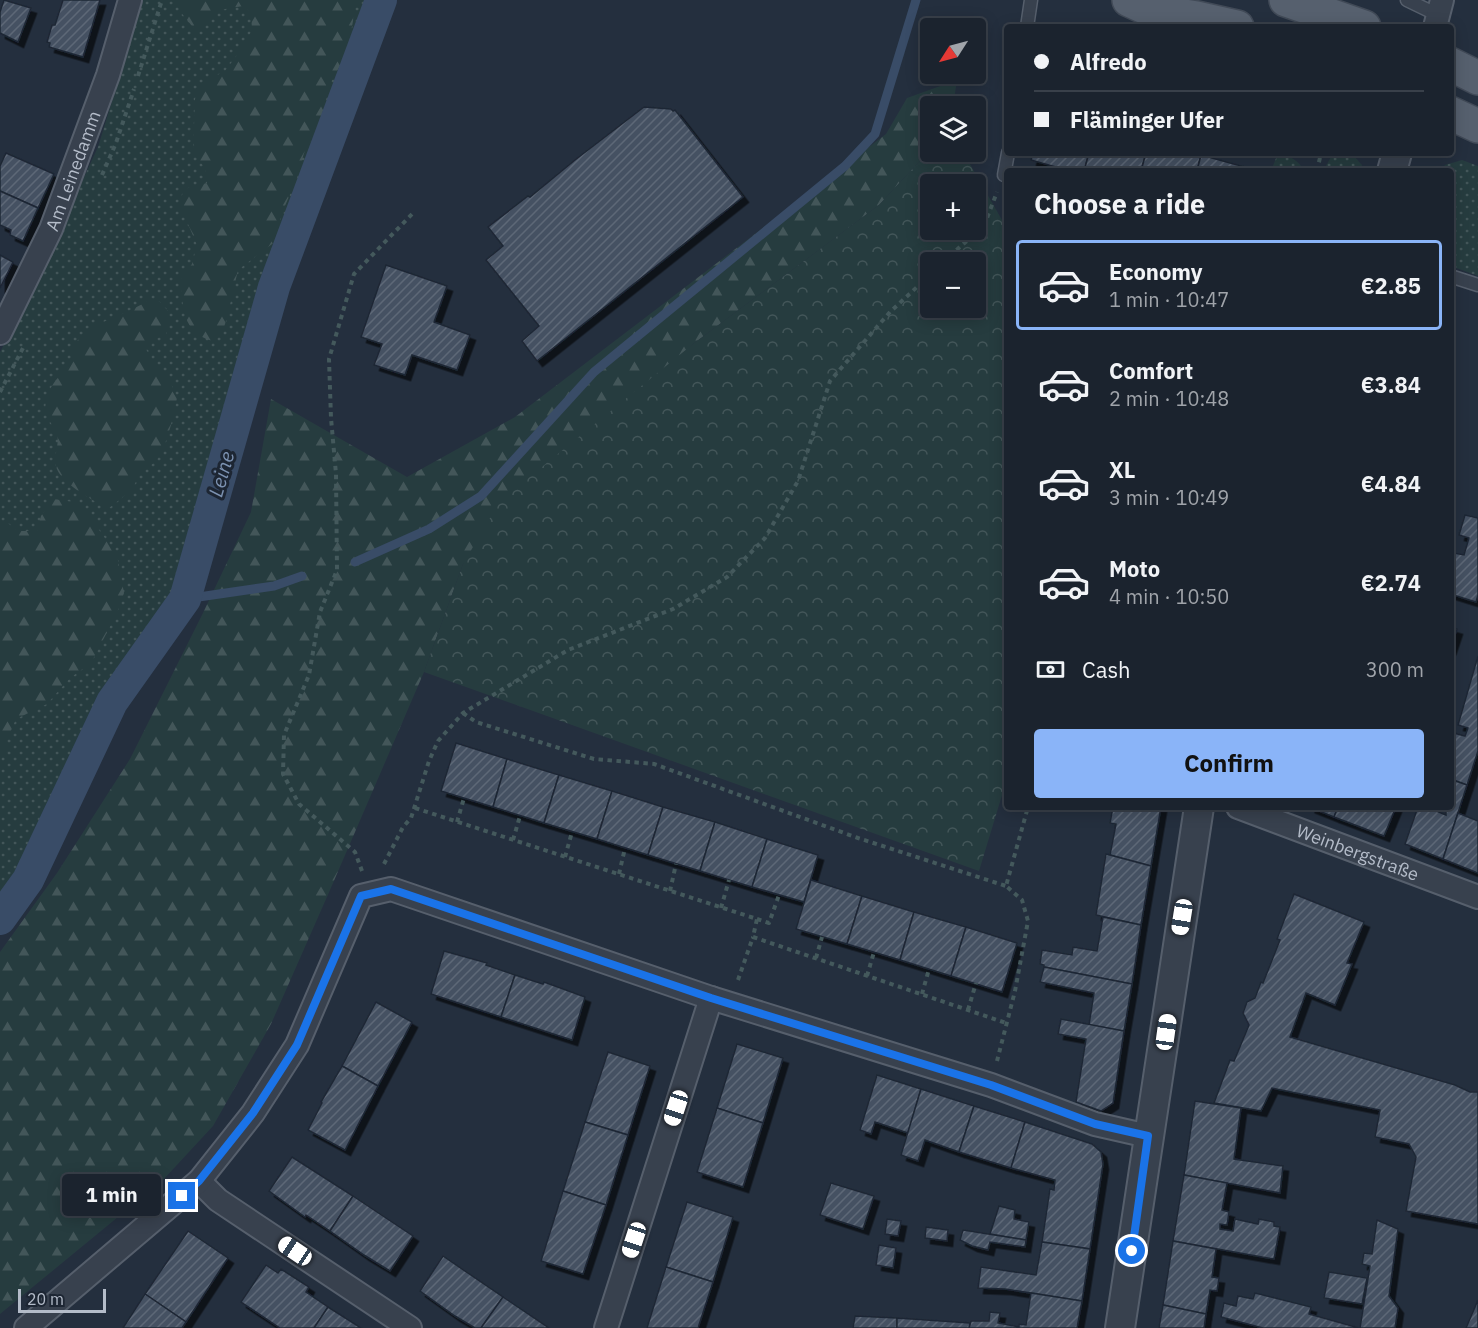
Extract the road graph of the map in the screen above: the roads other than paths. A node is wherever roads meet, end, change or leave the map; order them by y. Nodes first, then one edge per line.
1 (130, 0) edge
2 (1031, 0) edge
3 (1129, 0) edge
4 (1286, 0) edge
5 (1407, 0) edge
6 (1438, 14) edge
7 (1027, 24) edge
8 (1223, 24) edge
9 (1355, 24) edge
10 (1454, 66) edge
11 (1478, 78) edge
12 (1454, 115) edge
13 (1478, 126) edge
14 (1454, 277) edge
15 (1478, 285) edge
16 (0, 333) edge
17 (1199, 810) edge
18 (1246, 810) edge
19 (1478, 897) edge
20 (721, 1001) junction
21 (1148, 1136) junction
22 (199, 1181) junction
23 (26, 1328) edge
24 (410, 1328) edge
25 (606, 1328) edge
26 (1120, 1328) edge

1 - 16 street, Am Leinedamm
2 - 7 lane
3 - 8 main road
4 - 9 main road
5 - 6 lane
10 - 11 main road
12 - 13 main road
14 - 15 lane
17 - 21 street
18 - 19 street, Weinbergstraße
20 - 21 street
20 - 22 street
20 - 25 street
21 - 26 street
22 - 23 street
22 - 24 street

